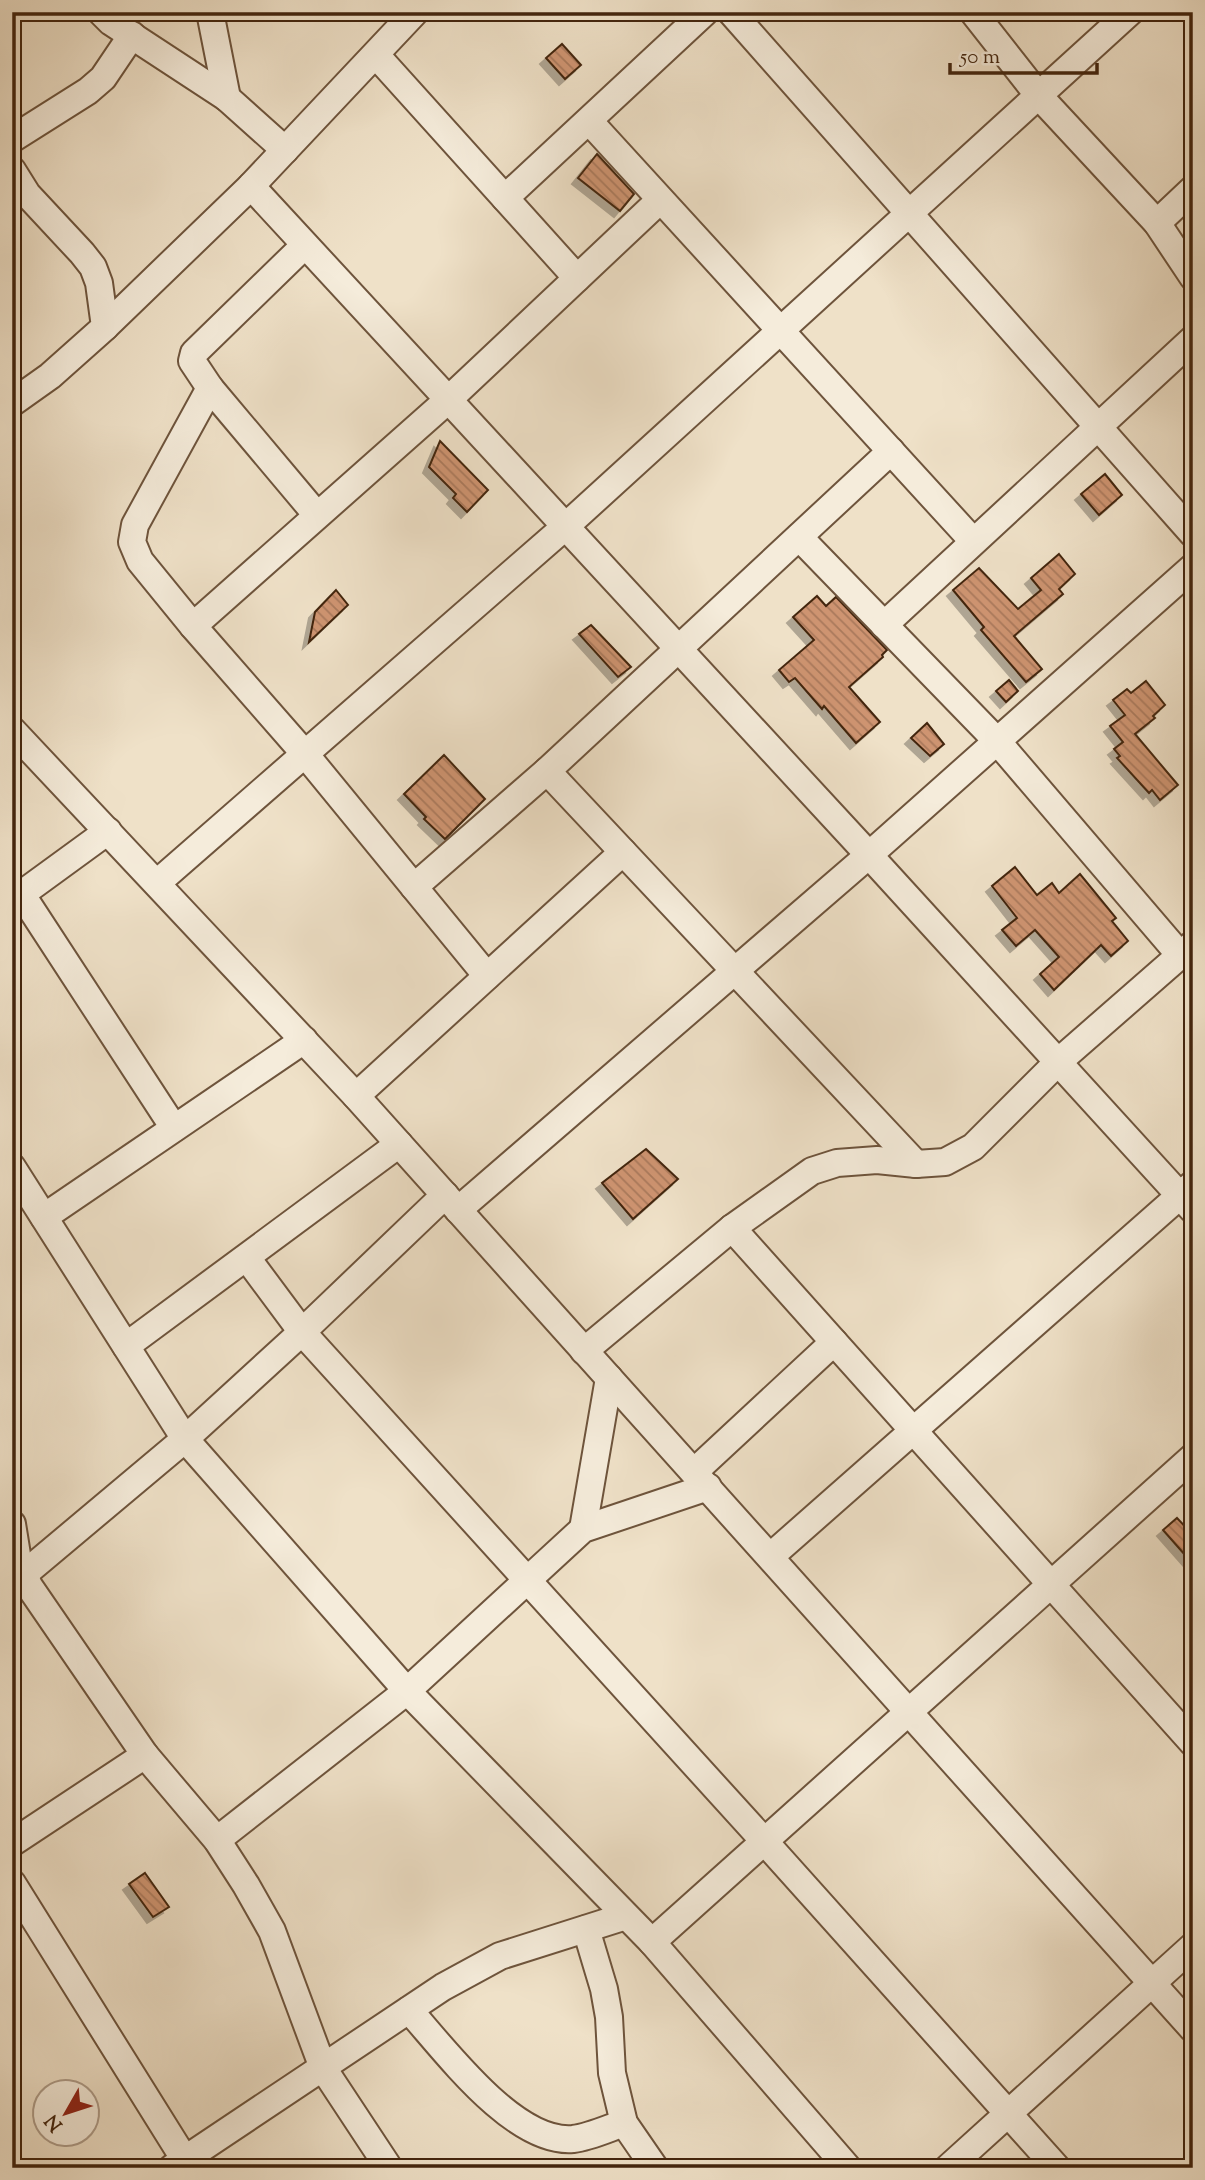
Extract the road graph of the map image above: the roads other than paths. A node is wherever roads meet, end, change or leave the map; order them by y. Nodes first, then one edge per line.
1 (101, 12) edge
2 (210, 12) edge
3 (415, 12) edge
4 (705, 12) edge
5 (732, 12) edge
6 (973, 12) edge
7 (1130, 12) edge
8 (132, 35) junction
9 (376, 55) junction
10 (1040, 96) junction
11 (228, 98) junction
12 (589, 121) junction
13 (12, 139) edge
14 (285, 150) junction
15 (12, 170) edge
16 (250, 186) junction
17 (1193, 189) edge
18 (505, 198) junction
19 (660, 200) junction
20 (910, 214) junction
21 (1157, 223) junction
22 (305, 245) junction
23 (1193, 276) edge
24 (577, 278) junction
25 (104, 327) junction
26 (780, 331) junction
27 (1193, 339) edge
28 (210, 388) junction
29 (448, 400) junction
30 (12, 403) edge
31 (1097, 426) junction
32 (891, 451) junction
33 (316, 514) junction
34 (566, 526) junction
35 (1193, 534) edge
36 (799, 537) junction
37 (973, 541) junction
38 (1193, 567) edge
39 (884, 625) junction
40 (192, 626) junction
41 (678, 648) junction
42 (12, 730) edge
43 (997, 741) junction
44 (305, 754) junction
45 (547, 771) junction
46 (108, 831) junction
47 (623, 852) junction
48 (869, 855) junction
49 (157, 883) junction
50 (414, 887) junction
51 (17, 898) edge
52 (1187, 950) edge
53 (734, 970) junction
54 (487, 976) junction
55 (304, 1040) junction
56 (1059, 1062) junction
57 (356, 1096) junction
58 (174, 1128) junction
59 (400, 1144) junction
60 (916, 1164) junction
61 (12, 1167) edge
62 (1188, 1197) edge
63 (451, 1202) junction
64 (44, 1217) junction
65 (732, 1228) junction
66 (247, 1258) junction
67 (302, 1332) junction
68 (834, 1342) junction
69 (126, 1346) junction
70 (584, 1351) junction
71 (609, 1378) junction
72 (914, 1431) junction
73 (185, 1439) junction
74 (1189, 1467) edge
75 (701, 1480) junction
76 (12, 1524) edge
77 (583, 1529) junction
78 (771, 1556) junction
79 (23, 1575) junction
80 (527, 1581) junction
81 (1051, 1583) junction
82 (407, 1691) junction
83 (909, 1710) junction
84 (1193, 1743) edge
85 (145, 1755) junction
86 (217, 1840) junction
87 (765, 1842) junction
88 (12, 1843) edge
89 (12, 1883) edge
90 (626, 1916) junction
91 (586, 1929) junction
92 (652, 1942) junction
93 (1193, 1946) edge
94 (1152, 1983) junction
95 (408, 2010) junction
96 (1193, 2029) edge
97 (323, 2068) junction
98 (1008, 2113) junction
99 (625, 2123) junction
100 (179, 2164) edge
101 (389, 2168) edge
102 (654, 2168) edge
103 (848, 2168) edge
104 (947, 2168) edge
105 (1057, 2168) edge

1 - 8 street
2 - 11 street
3 - 9 street
4 - 12 street
5 - 20 street
6 - 10 street
7 - 10 street
8 - 11 street
8 - 13 street
9 - 14 street
9 - 18 street
10 - 20 street
10 - 21 street
11 - 14 street
12 - 18 street
12 - 19 street
14 - 16 street
15 - 25 street
16 - 22 street
16 - 25 street
17 - 21 street
18 - 24 street
19 - 24 street
19 - 26 street
20 - 26 street
20 - 31 street
21 - 23 street
22 - 28 street
22 - 29 street
24 - 29 street
25 - 30 street
26 - 32 street
26 - 34 street
27 - 31 street
28 - 33 street
28 - 40 street
29 - 33 street
29 - 34 street
31 - 35 street
31 - 37 street
32 - 36 street
32 - 37 street
33 - 40 street
34 - 41 street
34 - 44 street
36 - 39 street
36 - 41 street
37 - 39 street
38 - 43 street
39 - 43 street
40 - 44 street
41 - 45 street
41 - 48 street
42 - 46 street
43 - 48 street
43 - 52 street
44 - 49 street
44 - 50 street
45 - 47 street
45 - 50 street
46 - 49 street
46 - 51 street
47 - 53 street
47 - 54 street
48 - 53 street
48 - 56 street
49 - 55 street
50 - 54 street
51 - 58 street
52 - 56 street
53 - 60 street
53 - 63 street
54 - 57 street
55 - 57 street
55 - 58 street
56 - 60 street
56 - 62 street
57 - 59 street
58 - 64 street
59 - 63 street
59 - 66 street
60 - 65 street
61 - 64 street
62 - 72 street
63 - 67 street
63 - 70 street
64 - 69 street
65 - 68 street
65 - 70 street
66 - 67 street
66 - 69 street
67 - 73 street
67 - 80 street
68 - 72 street
68 - 75 street
69 - 73 street
70 - 71 street
71 - 75 street
71 - 77 street
72 - 78 street
72 - 81 street
73 - 79 street
73 - 82 street
74 - 81 street
75 - 77 street
75 - 78 street
76 - 79 street
77 - 80 street
78 - 83 street
79 - 85 street
80 - 82 street
80 - 87 street
81 - 83 street
81 - 84 street
82 - 86 street
82 - 90 street
83 - 87 street
83 - 94 street
85 - 86 street
85 - 88 street
86 - 97 street
87 - 92 street
87 - 98 street
89 - 100 street
90 - 91 street
90 - 92 street
91 - 95 street
91 - 99 street
92 - 103 street
93 - 94 street
94 - 96 street
94 - 98 street
95 - 97 street
95 - 99 street
97 - 100 street
97 - 101 street
98 - 104 street
98 - 105 street
99 - 102 street

